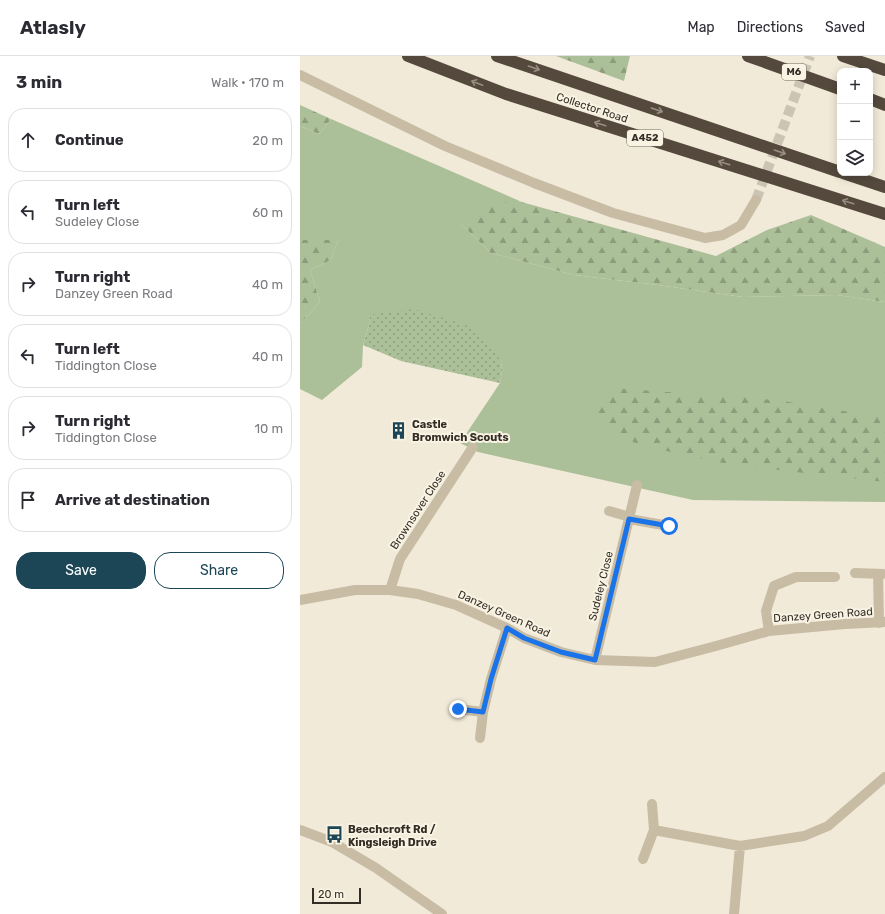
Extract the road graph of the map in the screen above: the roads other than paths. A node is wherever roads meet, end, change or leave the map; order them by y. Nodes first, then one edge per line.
1 (408, 56) edge
2 (497, 56) edge
3 (748, 56) edge
4 (843, 56) edge
5 (885, 70) edge
6 (300, 76) edge
7 (837, 88) edge
8 (873, 100) edge
9 (885, 105) edge
10 (837, 171) edge
11 (852, 176) edge
12 (885, 187) edge
13 (756, 200) tunnel mouth
14 (885, 214) edge
15 (473, 447) dead end
16 (637, 485) dead end
17 (609, 511) dead end
18 (630, 518) junction
19 (669, 526) dead end
20 (855, 573) dead end
21 (882, 574) edge
22 (835, 577) dead end
23 (390, 590) junction
24 (300, 600) edge
25 (882, 622) edge
26 (507, 628) junction
27 (769, 630) junction
28 (595, 660) junction
29 (458, 709) dead end
30 (483, 712) junction
31 (480, 738) dead end
32 (885, 777) edge
33 (652, 804) dead end
34 (300, 830) edge
35 (654, 830) junction
36 (740, 846) junction
37 (643, 859) dead end
38 (442, 914) edge
39 (734, 914) edge

14 -> 1 highway, Collector Road / A452
2 -> 10 highway, Collector Road
3 - 7 highway, M6
4 - 5 highway
6 - 13 street
8 - 9 highway
11 - 12 highway
15 - 23 street, Brownsover Close
16 - 18 street, Sudeley Close
17 - 18 street
18 - 19 street
18 - 28 street, Sudeley Close
20 - 21 street
21 - 25 street
22 - 27 street
23 - 24 street, Danzey Green Road
23 - 26 street, Danzey Green Road
25 - 27 street, Danzey Green Road
26 - 28 street, Danzey Green Road
26 - 30 street
27 - 28 street, Danzey Green Road
29 - 30 street
30 - 31 street
32 - 36 street
33 - 35 street
34 - 38 street
35 - 36 street
35 - 37 street
36 - 39 street

